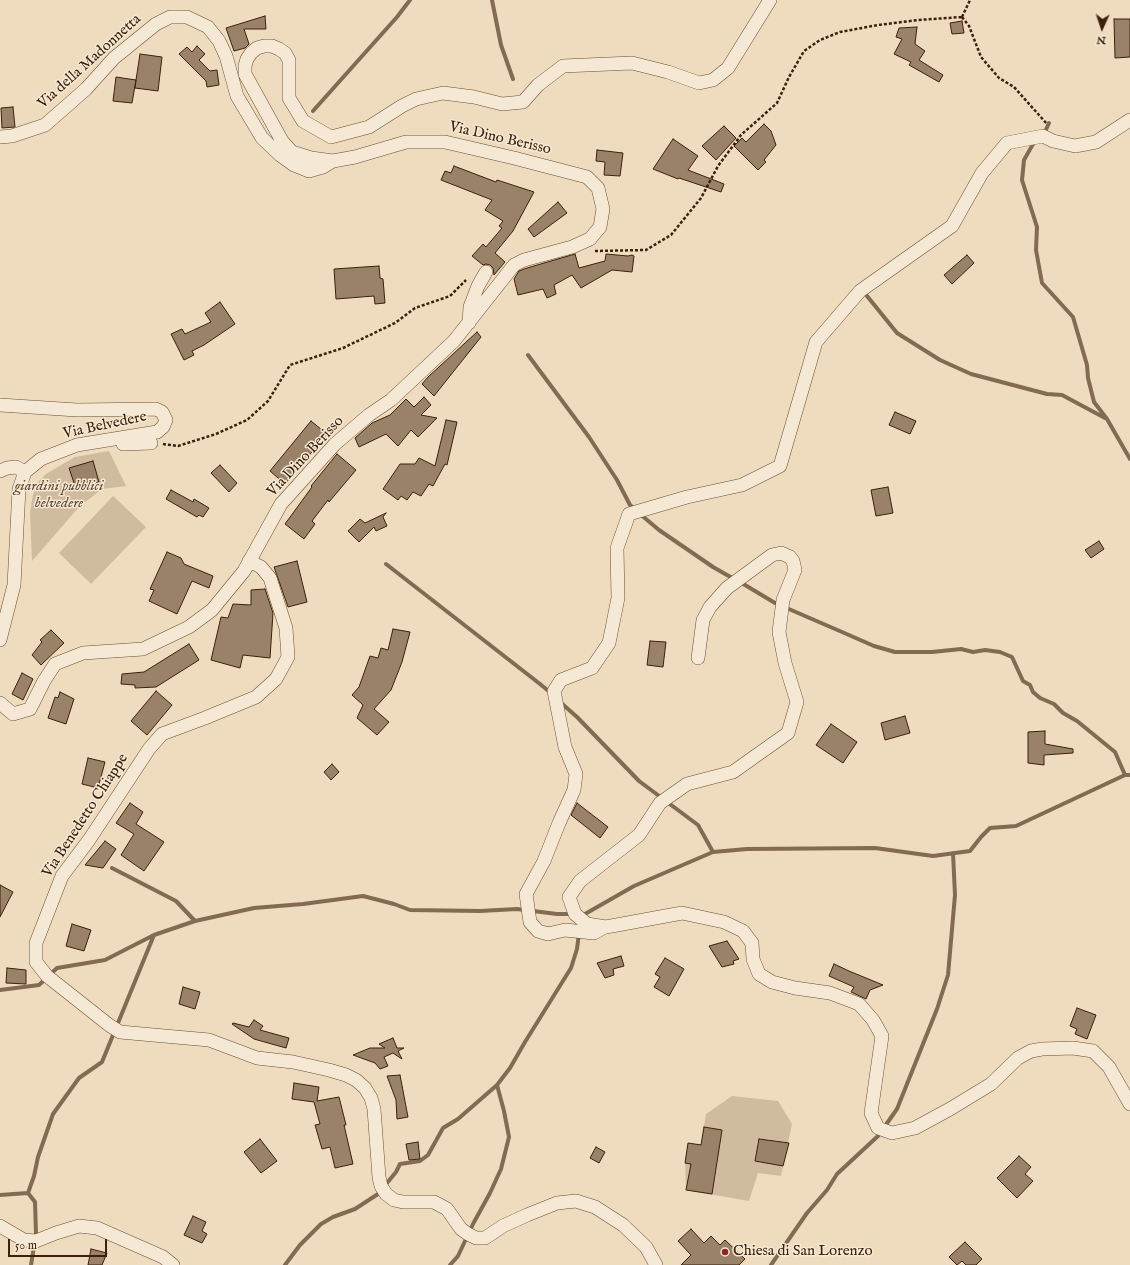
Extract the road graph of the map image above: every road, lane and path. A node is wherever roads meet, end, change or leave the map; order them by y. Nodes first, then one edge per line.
1 (770, 0) edge
2 (970, 0) edge
3 (962, 17) junction
4 (1130, 120) edge
5 (1049, 126) dead end
6 (0, 137) edge
7 (333, 161) junction
8 (572, 247) junction
9 (486, 272) joint
10 (469, 323) junction
11 (0, 406) edge
12 (152, 444) joint
13 (78, 445) junction
14 (0, 471) edge
15 (25, 472) junction
16 (249, 561) junction
17 (0, 640) edge
18 (698, 658) dead end
19 (0, 703) edge
20 (606, 927) junction
21 (1130, 1104) edge
22 (0, 1226) edge
23 (173, 1265) edge
24 (656, 1265) edge

1 - 7 street, Via Dino Berisso
2 - 3 path
3 - 5 path
3 - 8 path
4 - 20 street
6 - 7 street, Via della Madonnetta
7 - 8 street, Via Dino Berisso
8 - 10 street, Via Dino Berisso
9 - 10 street
9 - 12 path
10 - 16 street, Via Dino Berisso
11 - 13 street, Via Belvedere
12 - 13 street
13 - 15 street, Via Belvedere
14 - 15 street
15 - 17 street
16 - 19 street, Via Dino Berisso
16 - 24 street, Via Benedetto Chiappe
18 - 20 street
20 - 21 street
22 - 23 street

